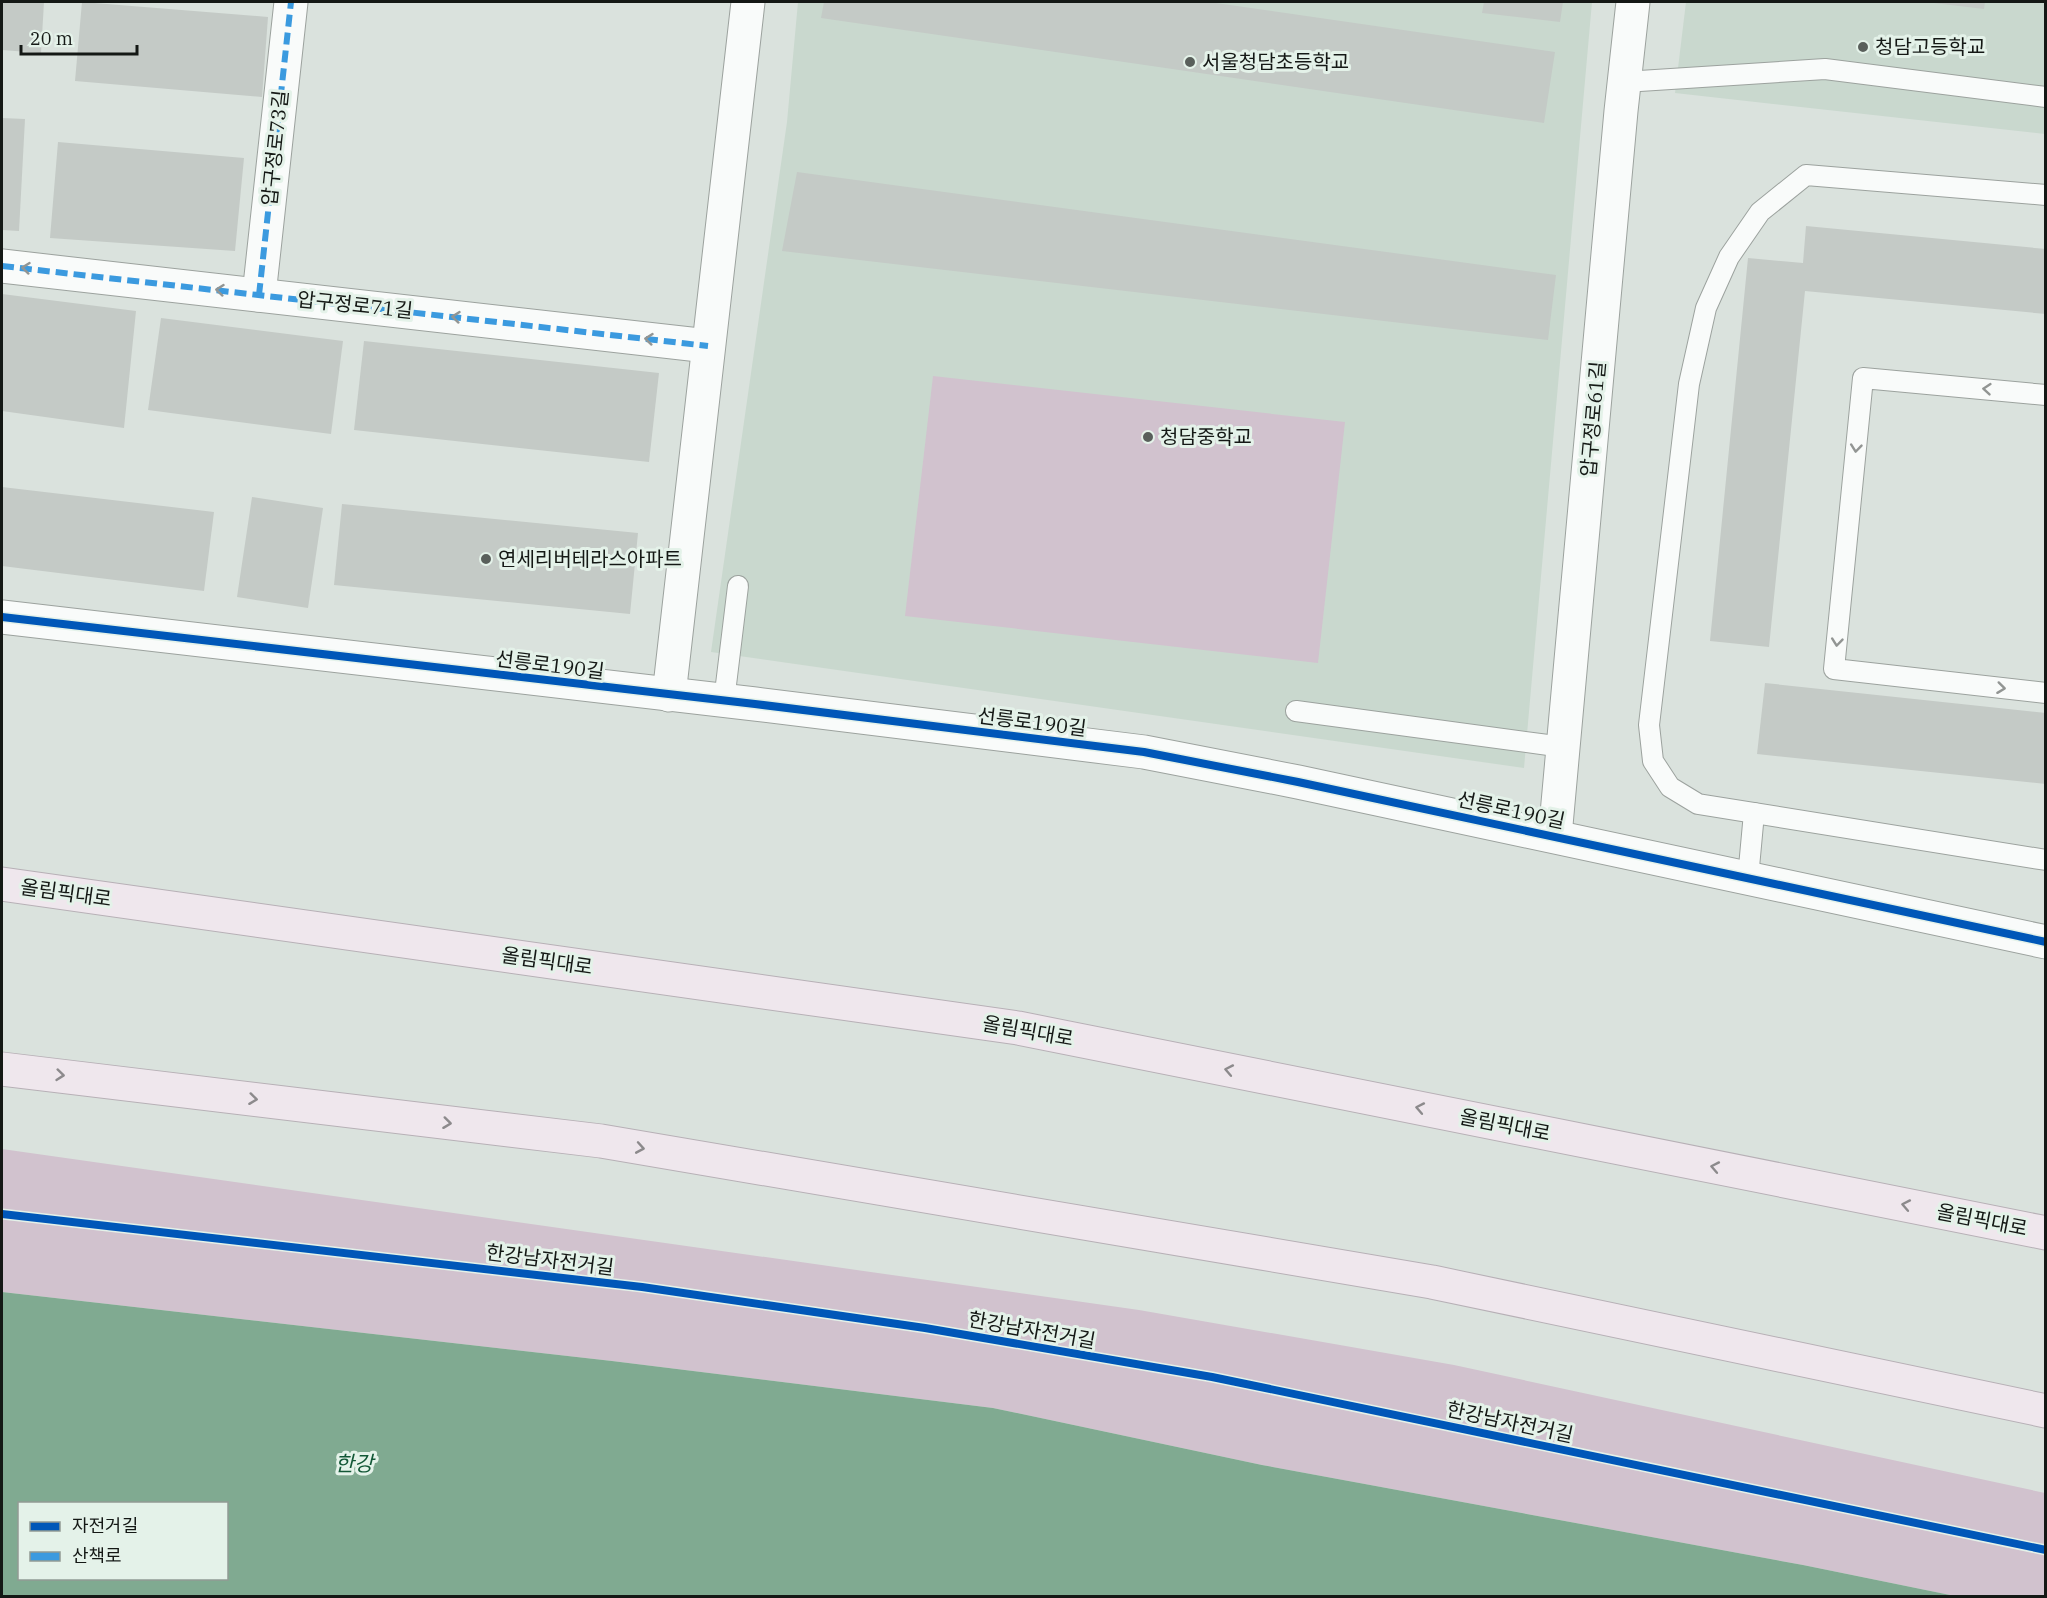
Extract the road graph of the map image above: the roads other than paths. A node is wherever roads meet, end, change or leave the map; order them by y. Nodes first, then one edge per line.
1 (291, 2) edge
2 (748, 2) edge
3 (1633, 2) edge
4 (1624, 82) junction
5 (2046, 98) edge
6 (2046, 195) edge
7 (2, 266) edge
8 (259, 295) junction
9 (708, 346) junction
10 (2046, 395) edge
11 (738, 586) dead end
12 (2, 617) edge
13 (2046, 693) edge
14 (669, 695) junction
15 (724, 701) junction
16 (1296, 711) dead end
17 (1563, 747) junction
18 (1754, 813) junction
19 (1555, 836) junction
20 (2046, 860) edge
21 (1748, 878) junction
22 (2, 884) edge
23 (2046, 942) edge
24 (2, 1069) edge
25 (2046, 1233) edge
26 (2046, 1411) edge

1 - 8 street, 압구정로73길
2 - 9 street
3 - 4 street, 압구정로61길
4 - 5 lane
4 - 17 street, 압구정로61길
6 - 18 lane
8 -> 7 street, 압구정로71길
9 -> 8 street, 압구정로71길
9 - 14 street
10 -> 13 lane
11 - 15 lane
12 - 14 street, 선릉로190길
14 - 15 street, 선릉로190길
15 - 19 street, 선릉로190길
16 - 17 lane
17 - 19 street, 압구정로61길
18 - 20 lane
18 - 21 lane
19 - 21 street, 선릉로190길
21 - 23 street, 선릉로190길
25 -> 22 highway, 올림픽대로
24 -> 26 highway

